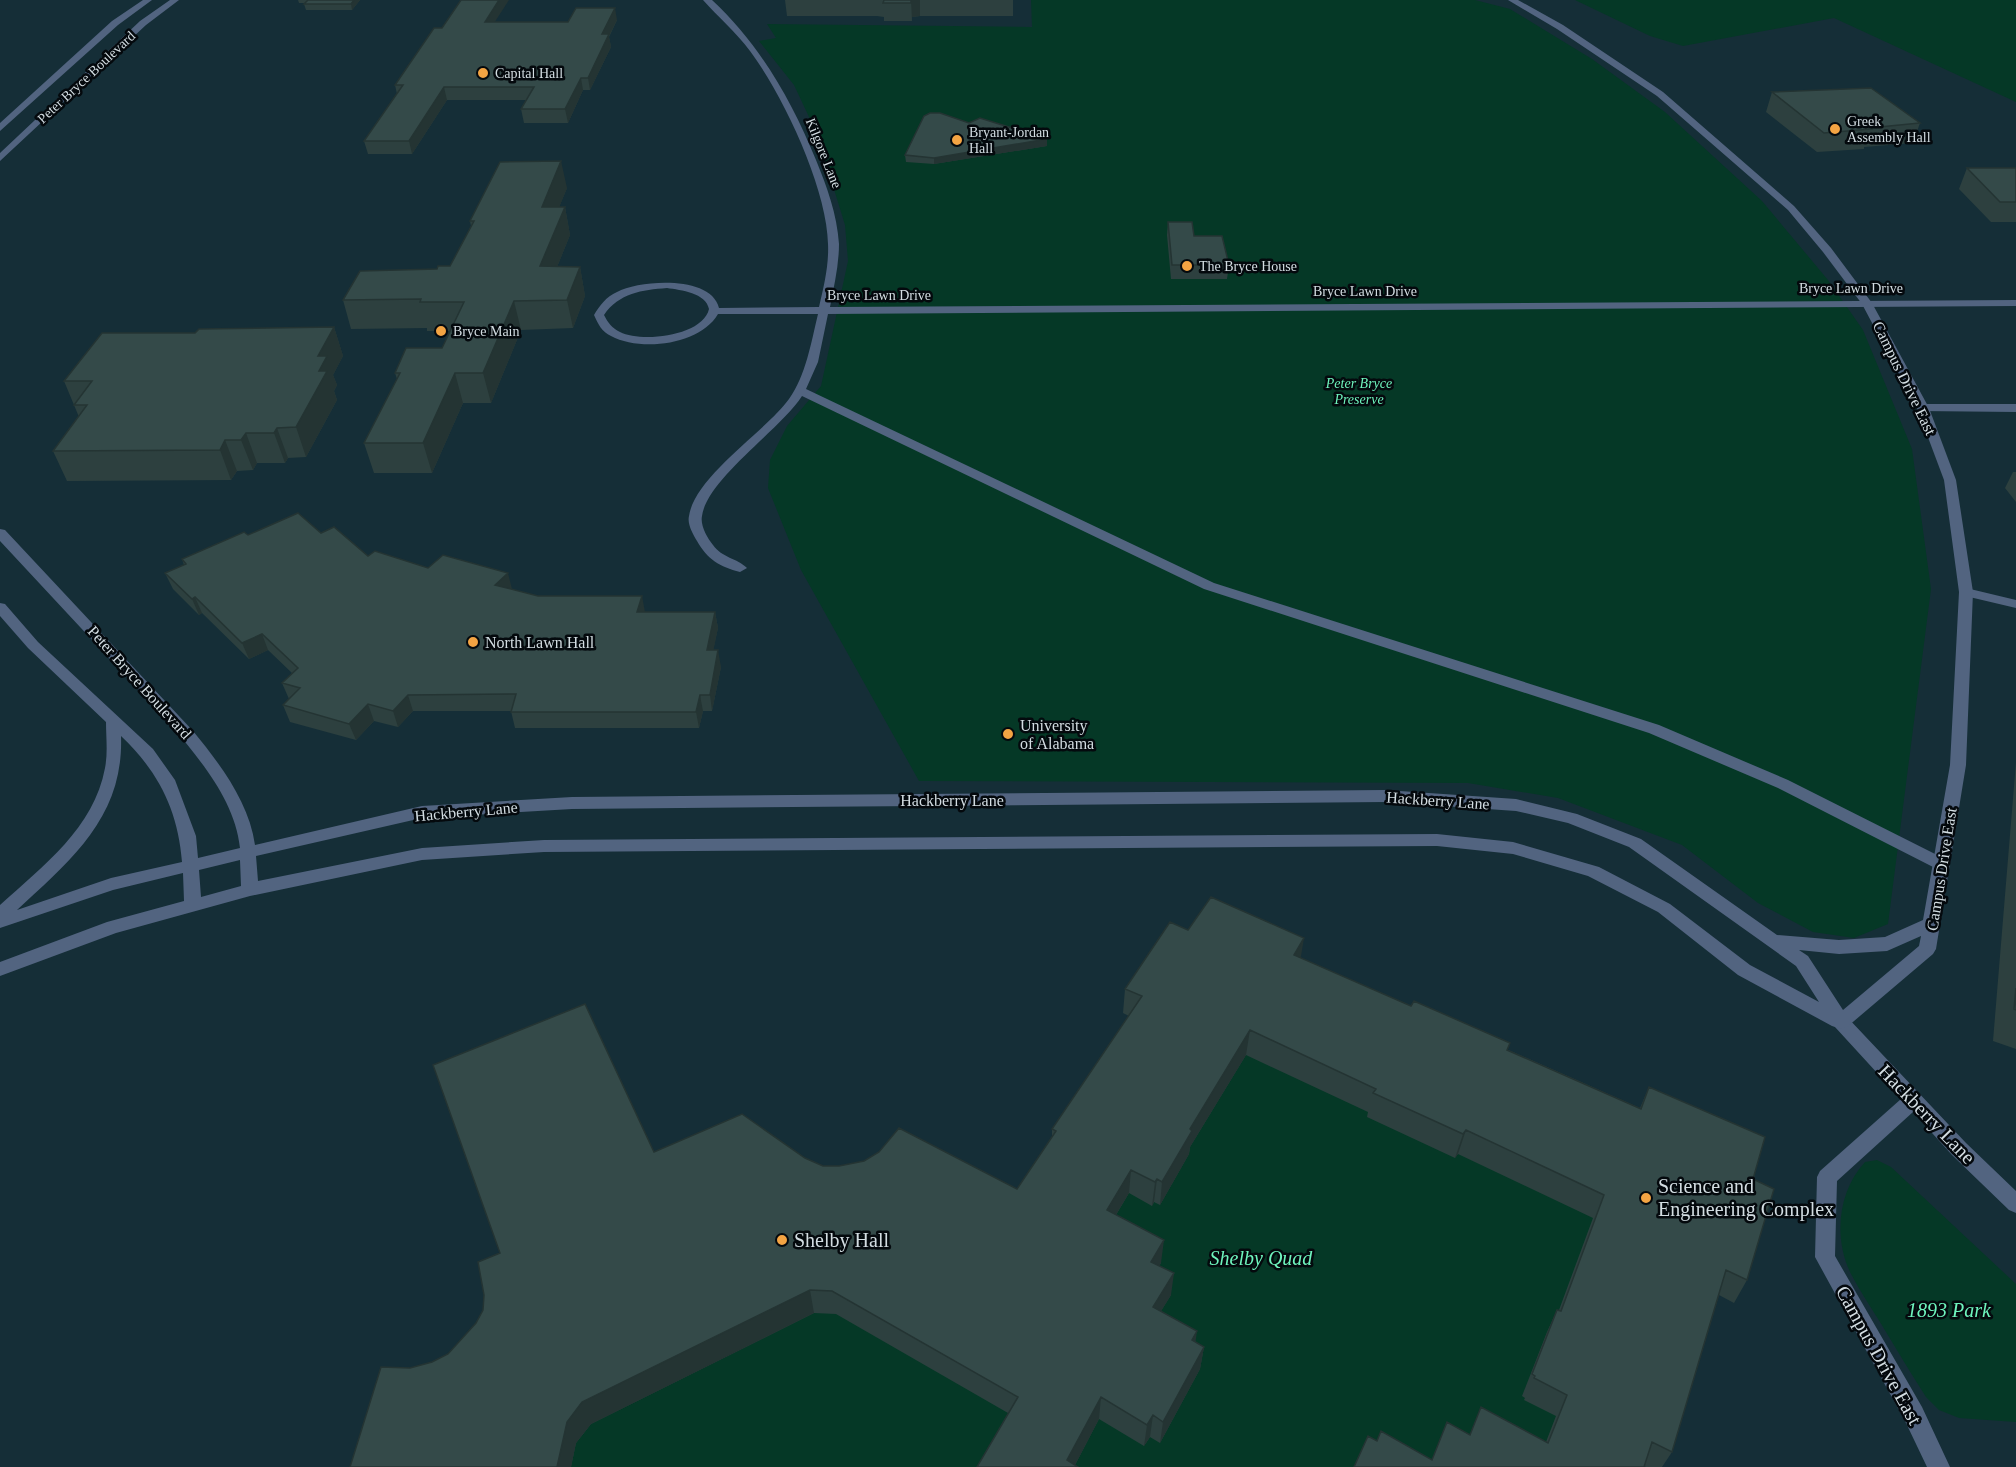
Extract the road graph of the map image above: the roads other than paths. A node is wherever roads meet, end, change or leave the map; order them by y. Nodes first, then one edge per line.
1 (148, 0) edge
2 (175, 0) edge
3 (707, 0) edge
4 (1512, 0) edge
5 (0, 128) edge
6 (0, 158) edge
7 (1867, 303) junction
8 (2016, 303) edge
9 (824, 310) junction
10 (713, 311) junction
11 (799, 390) junction
12 (1923, 408) junction
13 (2016, 408) edge
14 (0, 532) edge
15 (740, 568) dead end
16 (1966, 592) junction
17 (2016, 604) edge
18 (0, 607) edge
19 (113, 720) junction
20 (248, 852) junction
21 (1941, 864) junction
22 (189, 865) junction
23 (250, 890) junction
24 (193, 905) junction
25 (0, 915) edge
26 (0, 922) edge
27 (1931, 924) junction
28 (1774, 941) junction
29 (0, 969) edge
30 (1840, 1022) junction
31 (1913, 1100) junction
32 (2016, 1204) edge
33 (1939, 1467) edge

1 - 5 street, Peter Bryce Boulevard
2 - 6 street, Peter Bryce Boulevard
3 - 9 street, Kilgore Lane
4 - 7 street, Campus Drive East
7 - 8 street, Bryce Lawn Drive
7 - 9 street, Bryce Lawn Drive
7 - 12 street, Campus Drive East
9 - 10 street, Bryce Lawn Drive
9 - 11 street, Kilgore Lane
10 - 10 street
11 - 15 street, Kilgore Lane
11 - 21 street
12 - 13 street
12 - 16 street, Campus Drive East
14 - 20 street, Peter Bryce Boulevard
16 - 17 street
16 - 21 street, Campus Drive East
18 - 19 street
19 - 22 street
19 - 25 street
20 - 22 street, Hackberry Lane
20 - 23 street, Peter Bryce Boulevard
20 - 28 street, Hackberry Lane
21 - 27 street, Campus Drive East
22 - 24 street
22 - 26 street, Hackberry Lane
23 - 24 street, Hackberry Lane
23 - 30 street, Hackberry Lane
24 - 29 street, Hackberry Lane
27 - 28 street
27 - 30 street, Campus Drive East
28 - 30 street, Hackberry Lane
30 - 31 street, Hackberry Lane
31 - 32 street, Hackberry Lane
31 - 33 street, Campus Drive East

